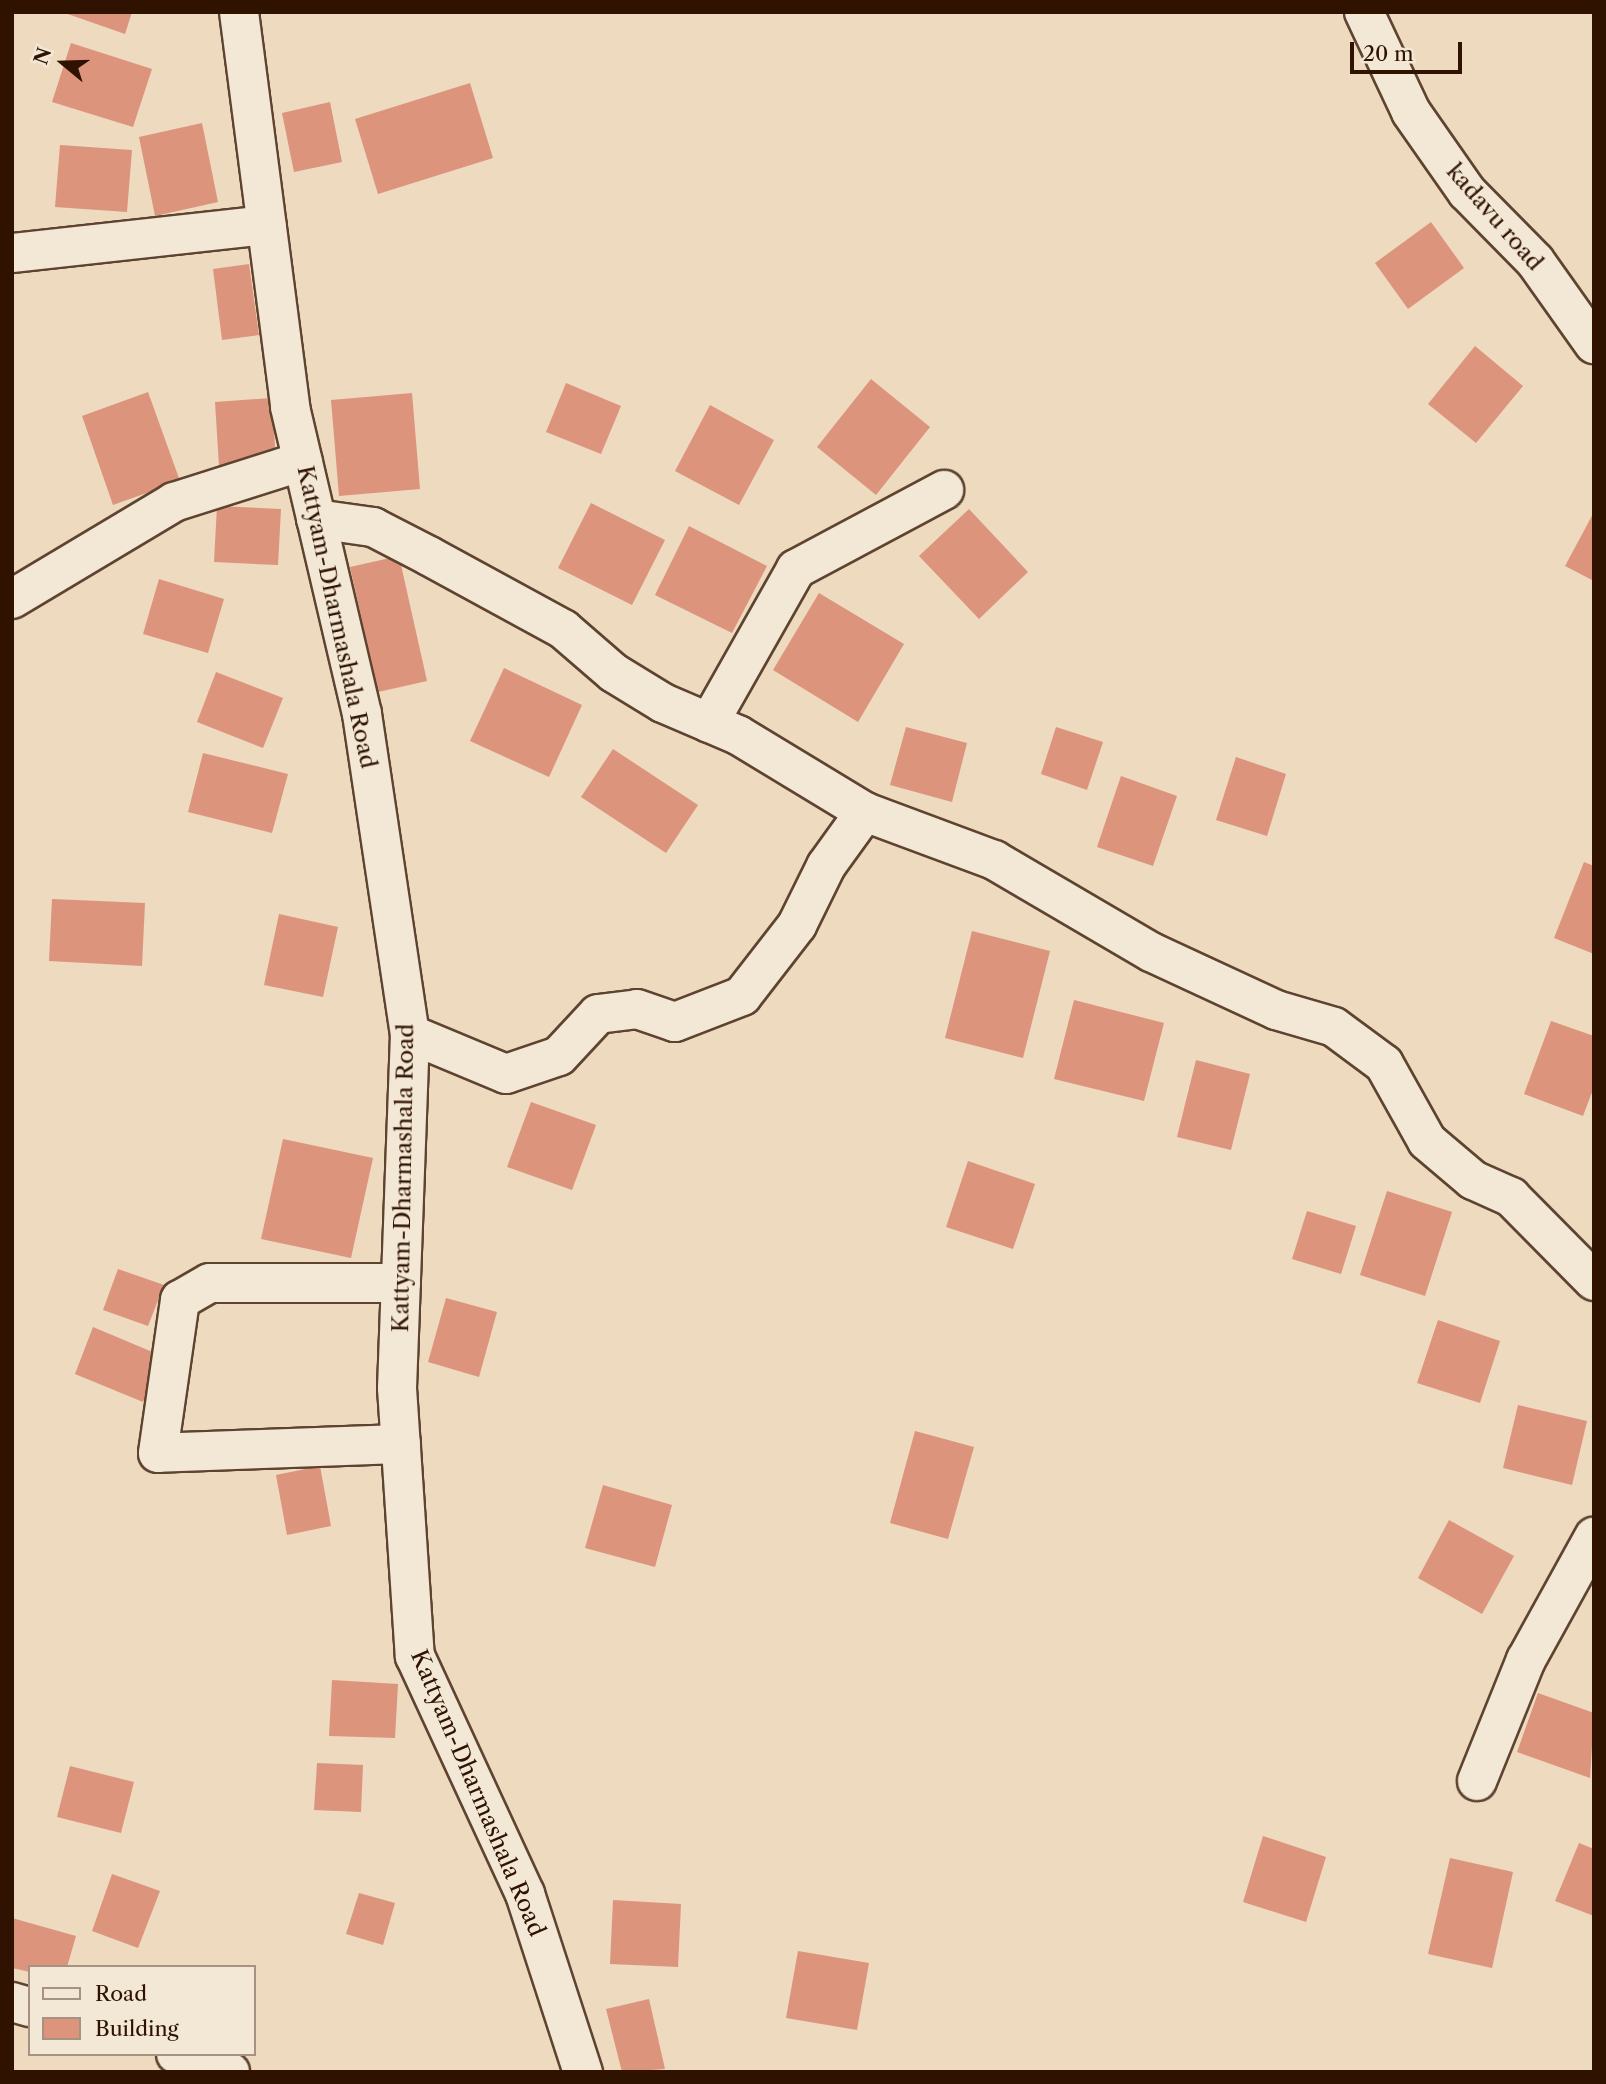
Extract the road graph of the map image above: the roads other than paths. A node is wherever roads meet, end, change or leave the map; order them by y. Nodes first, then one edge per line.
1 (239, 12) edge
2 (1364, 12) edge
3 (266, 225) junction
4 (12, 253) edge
5 (1594, 344) edge
6 (303, 461) junction
7 (944, 490) dead end
8 (316, 519) junction
9 (12, 599) edge
10 (709, 723) junction
11 (865, 812) junction
12 (410, 1034) junction
13 (1594, 1281) edge
14 (401, 1283) junction
15 (401, 1444) junction
16 (1594, 1537) edge
17 (1477, 1782) dead end
18 (182, 2056) edge
19 (230, 2072) edge
20 (583, 2072) edge

1 - 3 street, Kattyam-Dharmashala Road
2 - 5 street, kadavu road
3 - 4 street
3 - 6 street, Kattyam-Dharmashala Road
6 - 8 street, Kattyam-Dharmashala Road
6 - 9 street
7 - 10 street
8 - 10 street
8 - 12 street, Kattyam-Dharmashala Road
10 - 11 street
11 - 12 street
11 - 13 street
12 - 14 street, Kattyam-Dharmashala Road
14 - 15 street, Kattyam-Dharmashala Road
14 - 15 street
15 - 20 street, Kattyam-Dharmashala Road
16 - 17 street
18 - 19 street

